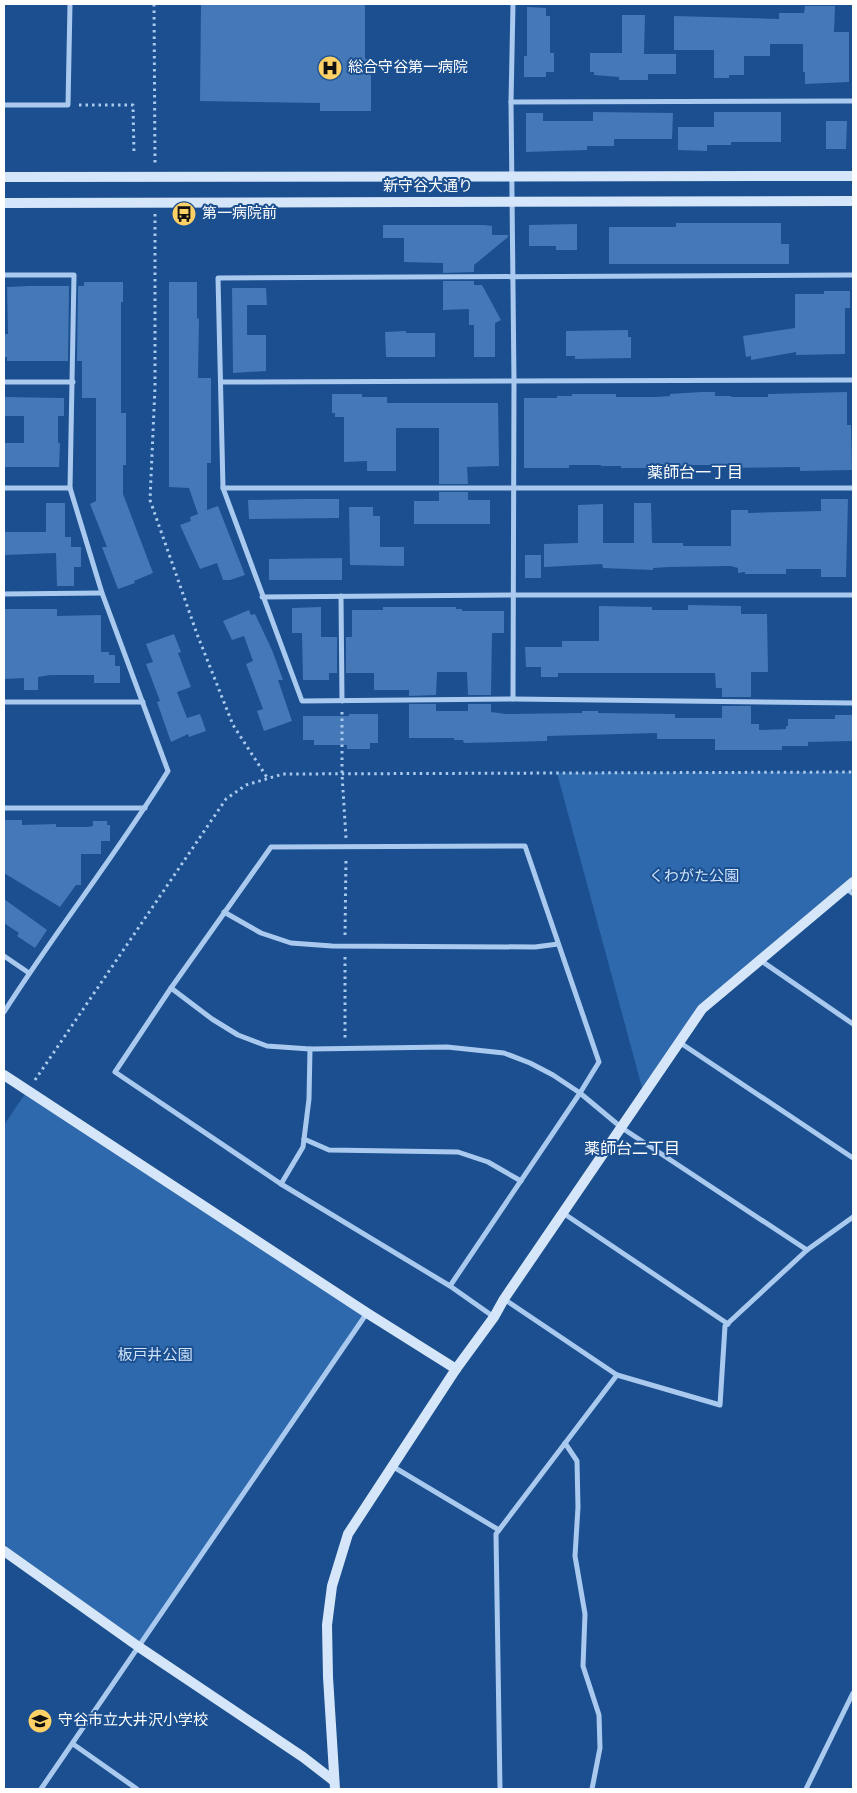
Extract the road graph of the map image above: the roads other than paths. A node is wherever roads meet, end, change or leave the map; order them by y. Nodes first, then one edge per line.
1 (70, 4) edge
2 (512, 4) edge
3 (853, 101) edge
4 (511, 102) junction
5 (4, 105) edge
6 (511, 176) junction
7 (853, 176) edge
8 (4, 177) edge
9 (853, 201) edge
10 (512, 202) junction
11 (4, 203) edge
12 (4, 275) edge
13 (853, 275) edge
14 (512, 276) junction
15 (514, 380) junction
16 (853, 380) edge
17 (4, 382) edge
18 (73, 382) junction
19 (221, 382) junction
20 (4, 488) edge
21 (70, 488) junction
22 (222, 488) junction
23 (514, 488) junction
24 (853, 488) edge
25 (102, 593) junction
26 (4, 594) edge
27 (514, 595) junction
28 (853, 595) edge
29 (341, 596) junction
30 (262, 597) junction
31 (513, 699) junction
32 (342, 701) junction
33 (4, 702) edge
34 (143, 702) junction
35 (853, 702) edge
36 (4, 808) edge
37 (145, 808) junction
38 (851, 888) edge
39 (224, 912) junction
40 (558, 944) junction
41 (4, 956) edge
42 (759, 960) junction
43 (29, 973) junction
44 (171, 988) junction
45 (4, 1012) edge
46 (853, 1024) edge
47 (679, 1042) junction
48 (310, 1049) junction
49 (4, 1075) edge
50 (580, 1093) junction
51 (622, 1128) junction
52 (304, 1139) junction
53 (853, 1158) edge
54 (521, 1181) junction
55 (281, 1184) junction
56 (563, 1213) junction
57 (853, 1217) edge
58 (807, 1250) junction
59 (450, 1286) junction
60 (504, 1299) junction
61 (367, 1313) junction
62 (494, 1317) junction
63 (728, 1324) junction
64 (456, 1369) junction
65 (617, 1375) junction
66 (565, 1442) junction
67 (392, 1466) junction
68 (498, 1530) junction
69 (4, 1550) edge
70 (139, 1647) junction
71 (853, 1693) edge
72 (73, 1744) junction
73 (335, 1785) edge
74 (41, 1789) edge
75 (137, 1789) edge
76 (500, 1789) edge
77 (592, 1789) edge
78 (806, 1789) edge

1 - 5 street
2 - 4 street
3 - 4 street
4 - 6 street
6 - 7 street, 新守谷大通り
6 - 8 street, 新守谷大通り
6 - 10 street
9 - 10 street, 新守谷大通り
10 - 11 street, 新守谷大通り
10 - 14 street
12 - 18 street
13 - 14 street
14 - 15 street
14 - 19 street
15 - 16 street
15 - 19 street
15 - 23 street
17 - 18 street
18 - 21 street
19 - 22 street
20 - 21 street
21 - 25 street
22 - 23 street
22 - 30 street
23 - 24 street
23 - 27 street
25 - 26 street
25 - 34 street
27 - 28 street
27 - 29 street
27 - 31 street
29 - 30 street
29 - 32 street
30 - 32 street
31 - 32 street
31 - 35 street
33 - 34 street
34 - 37 street
36 - 37 street
37 - 43 street
38 - 42 street
39 - 40 street
39 - 40 street
39 - 44 street
40 - 50 street
41 - 43 street
42 - 46 street
42 - 47 street
43 - 45 street
44 - 48 street
44 - 55 street
47 - 51 street
47 - 53 street
48 - 50 street
48 - 52 street
49 - 61 street
50 - 51 street
50 - 54 street
51 - 56 street
51 - 58 street
52 - 54 street
52 - 55 street
54 - 59 street
55 - 59 street
56 - 60 street
56 - 63 street
57 - 58 street
58 - 63 street
59 - 62 street
60 - 62 street
60 - 65 street
61 - 64 street
61 - 70 street
62 - 64 street
63 - 65 street
64 - 67 street
65 - 66 street
66 - 68 street
66 - 77 street
67 - 68 street
67 - 73 street
68 - 76 street
69 - 70 street
70 - 72 street
70 - 73 street
71 - 78 street
72 - 74 street
72 - 75 street

